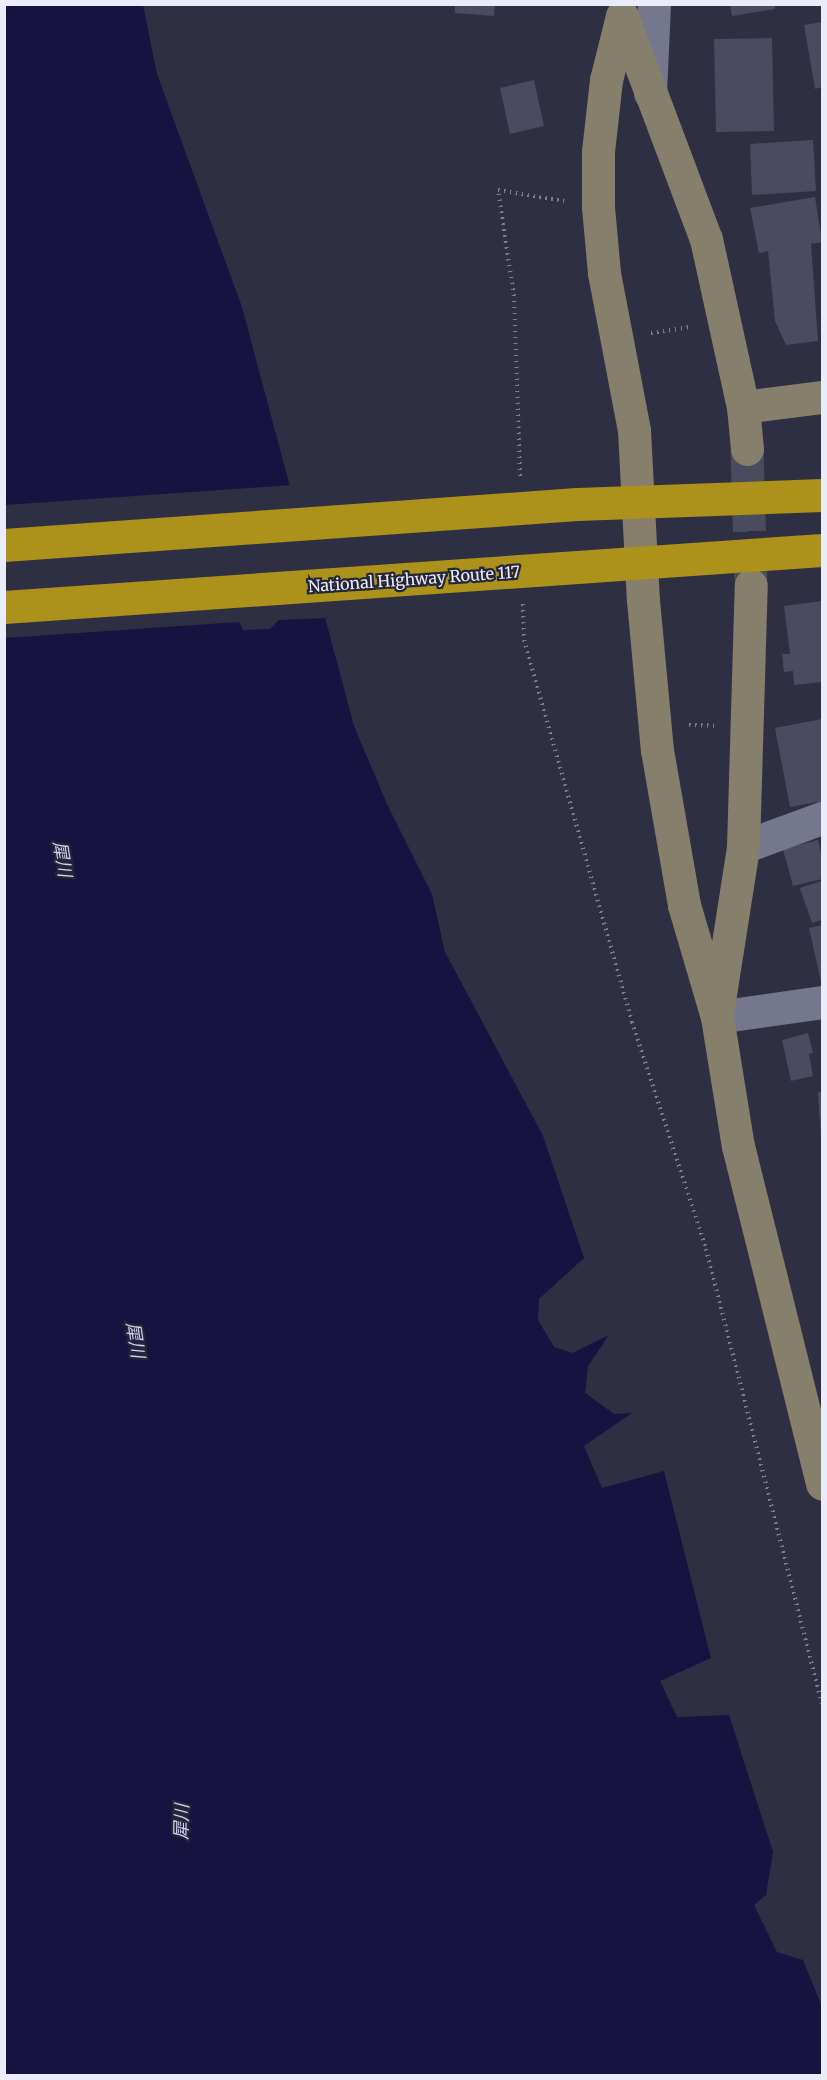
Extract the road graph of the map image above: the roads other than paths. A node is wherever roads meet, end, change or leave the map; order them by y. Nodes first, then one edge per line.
1 (654, 4) edge
2 (620, 10) edge
3 (650, 95) junction
4 (822, 397) edge
5 (743, 407) junction
6 (747, 449) tunnel mouth
7 (822, 495) edge
8 (638, 501) junction
9 (4, 545) edge
10 (822, 550) edge
11 (641, 564) junction
12 (751, 585) tunnel mouth
13 (4, 606) edge
14 (822, 818) edge
15 (743, 847) junction
16 (822, 1002) edge
17 (717, 1017) junction
18 (822, 1484) edge

1 - 3 street
2 - 3 street
2 - 8 street
3 - 5 street
4 - 5 street
5 - 6 street
7 - 8 highway
8 - 9 highway
8 - 11 street
10 - 11 highway, National Highway Route 117
11 - 13 highway, National Highway Route 117
11 - 17 street
12 - 15 street
14 - 15 street
15 - 17 street
16 - 17 street
17 - 18 street

